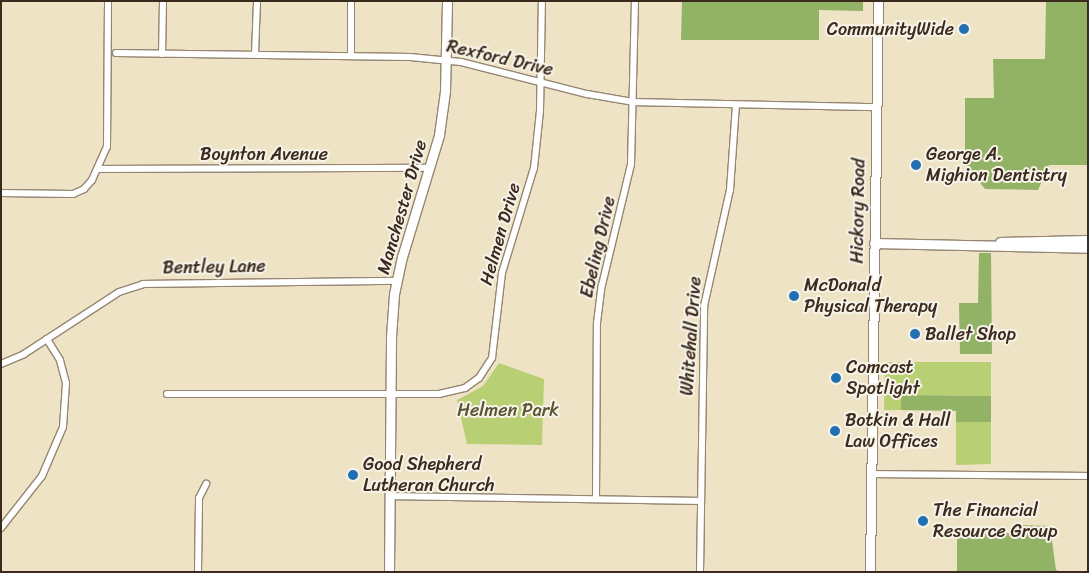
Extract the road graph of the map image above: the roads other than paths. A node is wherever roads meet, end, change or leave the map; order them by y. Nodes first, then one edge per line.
1 (108, 1) edge
2 (163, 1) edge
3 (257, 1) edge
4 (351, 1) edge
5 (447, 1) edge
6 (542, 1) edge
7 (635, 1) edge
8 (878, 1) edge
9 (116, 53) dead end
10 (162, 54) junction
11 (256, 54) junction
12 (350, 55) junction
13 (446, 60) junction
14 (541, 82) junction
15 (634, 102) junction
16 (736, 105) junction
17 (876, 107) junction
18 (431, 168) junction
19 (98, 169) junction
20 (1, 193) edge
21 (1088, 240) edge
22 (874, 243) junction
23 (983, 244) junction
24 (1088, 248) edge
25 (397, 281) junction
26 (47, 339) junction
27 (1, 364) edge
28 (167, 394) dead end
29 (390, 394) junction
30 (871, 474) junction
31 (1088, 476) edge
32 (206, 484) dead end
33 (390, 496) junction
34 (596, 499) junction
35 (701, 501) junction
36 (1, 528) edge
37 (198, 572) edge
38 (389, 572) edge
39 (700, 572) edge
40 (870, 572) edge

1 - 19 street
2 - 10 street
3 - 11 street
4 - 12 street
5 - 13 street, Manchester Drive
6 - 14 street, Helmen Drive
7 - 15 street, Ebeling Drive
8 - 17 street, Hickory Road
9 - 10 street, Rexford Drive
10 - 11 street, Rexford Drive
11 - 12 street, Rexford Drive
12 - 13 street, Rexford Drive
13 - 14 street, Rexford Drive
13 - 18 street, Manchester Drive
14 - 15 street, Rexford Drive
14 - 29 street, Helmen Drive
15 - 16 street, Rexford Drive
15 - 34 street, Ebeling Drive
16 - 17 street, Rexford Drive
16 - 35 street, Whitehall Drive
17 - 22 street, Hickory Road
18 - 19 street, Boynton Avenue
18 - 25 street, Manchester Drive
19 - 20 street
21 - 23 street
22 - 23 street
22 - 30 street, Hickory Road
23 - 24 street
25 - 26 street, Bentley Lane
25 - 29 street, Manchester Drive
26 - 27 street, Bentley Lane
26 - 36 street
28 - 29 street, Helmen Drive
29 - 33 street, Manchester Drive
30 - 31 street
30 - 40 street, Hickory Road
32 - 37 street
33 - 34 street
33 - 38 street, Manchester Drive
34 - 35 street
35 - 39 street, Whitehall Drive

